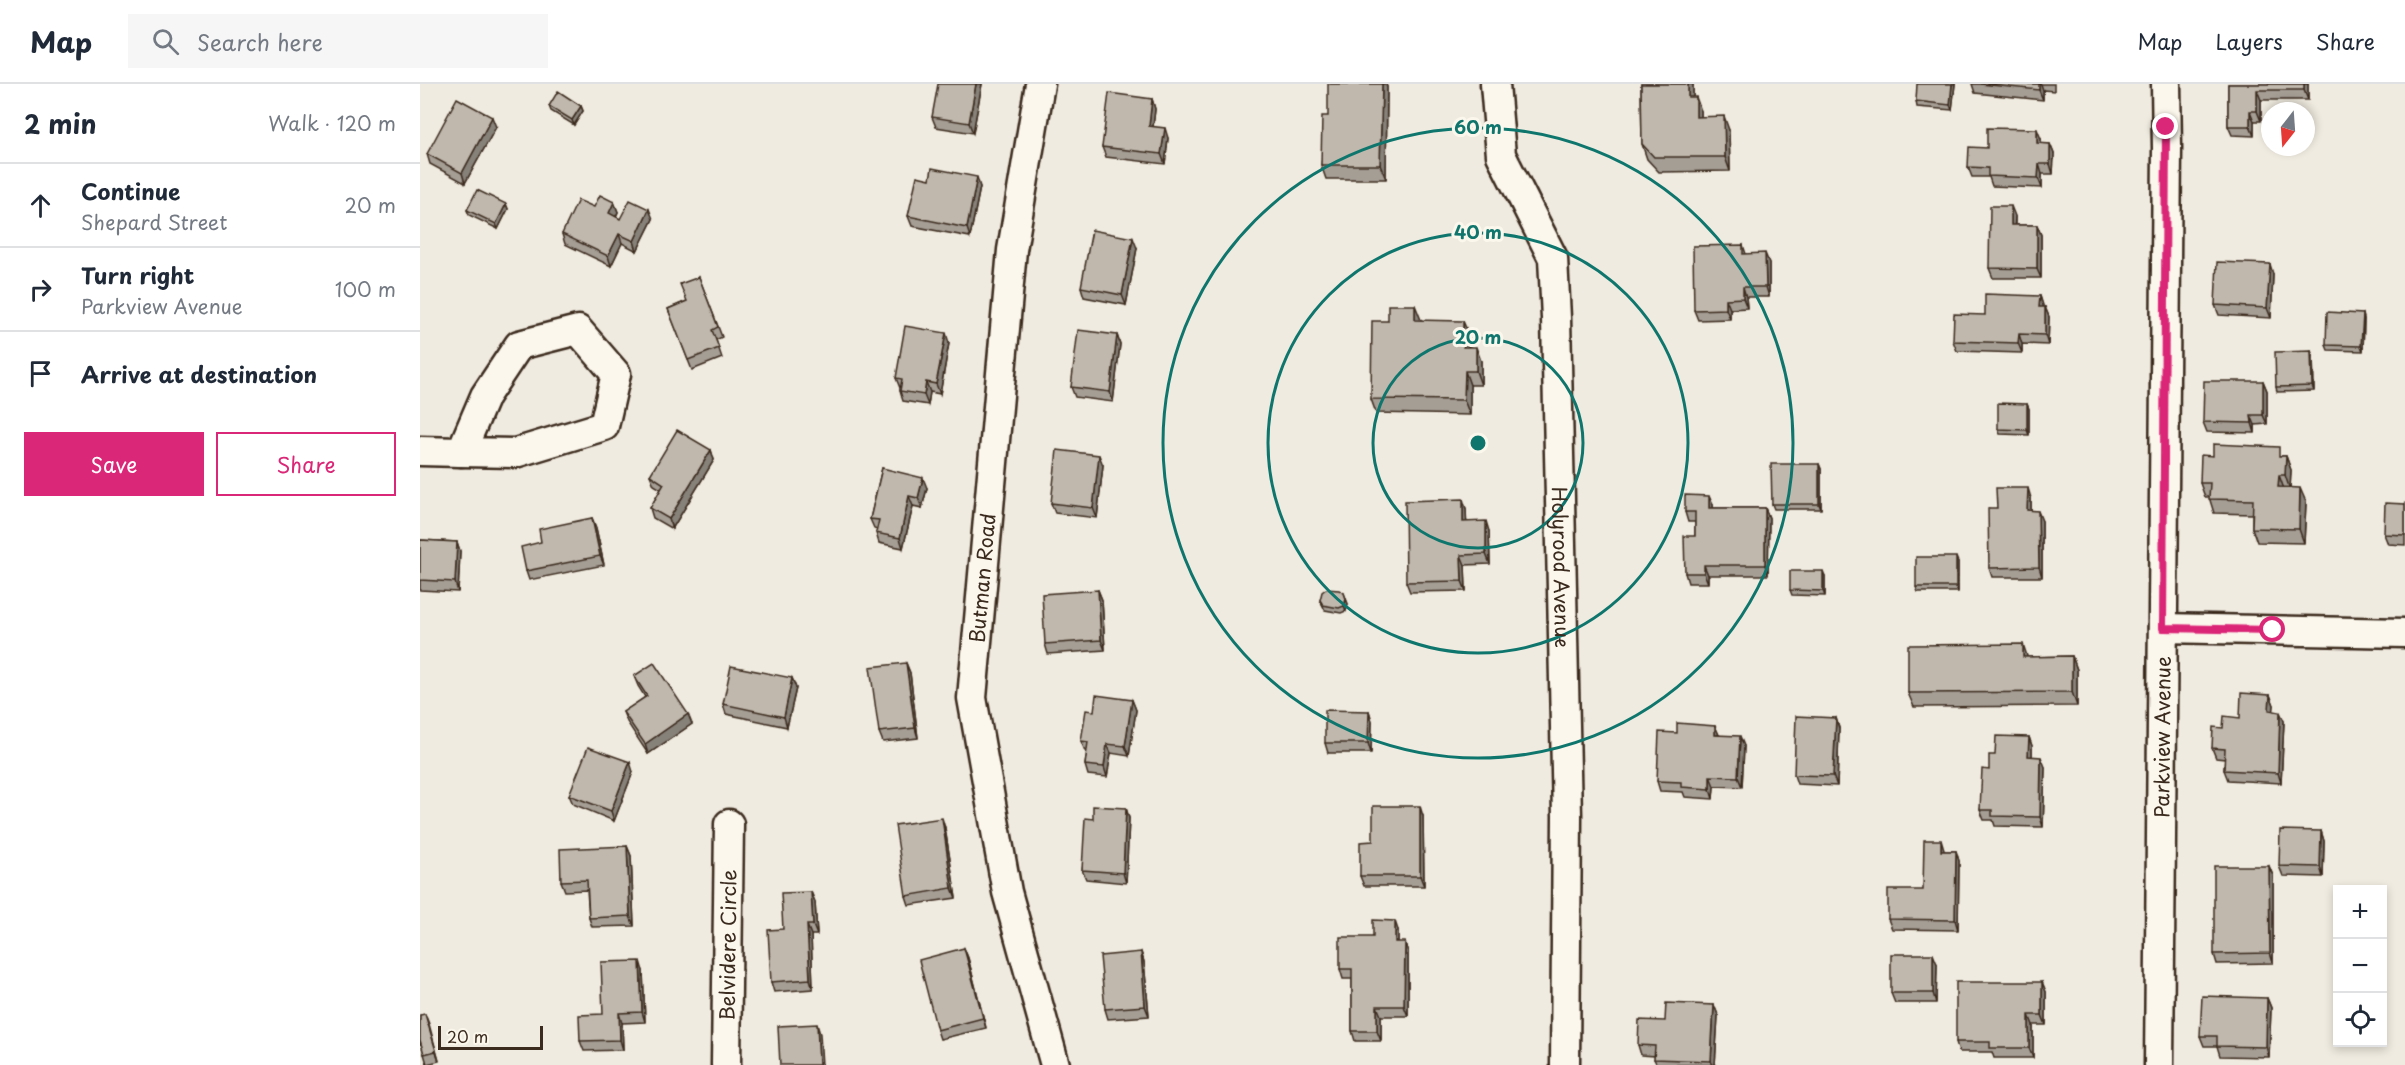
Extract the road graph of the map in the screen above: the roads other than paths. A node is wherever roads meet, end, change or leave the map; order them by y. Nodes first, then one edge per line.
1 (1040, 84) edge
2 (1495, 84) edge
3 (2166, 84) edge
4 (420, 451) edge
5 (461, 452) junction
6 (2163, 628) junction
7 (2405, 633) edge
8 (729, 824) dead end
9 (726, 1065) edge
10 (1054, 1065) edge
11 (1565, 1065) edge
12 (2159, 1065) edge

1 - 10 street, Butman Road
2 - 11 street, Holyrood Avenue
3 - 6 street, Parkview Avenue
4 - 5 street
5 - 5 street
6 - 7 street
6 - 12 street, Parkview Avenue
8 - 9 street, Belvidere Circle

